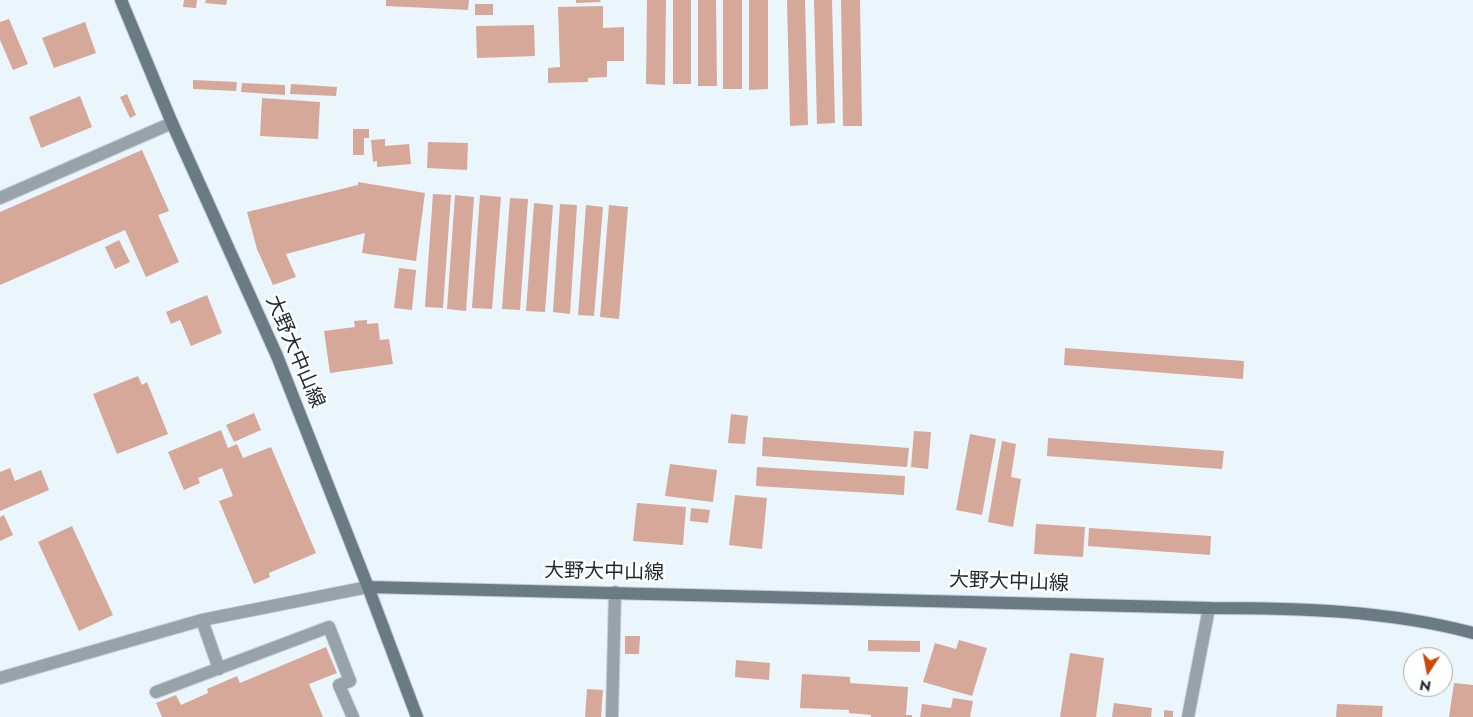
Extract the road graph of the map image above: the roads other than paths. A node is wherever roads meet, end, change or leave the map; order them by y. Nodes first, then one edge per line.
1 (121, 0) edge
2 (172, 123) junction
3 (0, 198) edge
4 (368, 587) junction
5 (615, 592) junction
6 (1208, 608) junction
7 (202, 620) junction
8 (1473, 633) edge
9 (219, 669) junction
10 (0, 678) edge
11 (156, 692) dead end
12 (353, 717) edge
13 (417, 717) edge
14 (612, 717) edge
15 (1188, 717) edge

1 - 2 main road, 大野大中山線
2 - 3 street
2 - 4 main road, 大野大中山線
4 - 5 main road, 大野大中山線
4 - 7 street
4 - 13 main road
5 - 6 main road, 大野大中山線
5 - 14 street
6 - 8 main road, 大野大中山線
6 - 15 street
7 - 9 street
7 - 10 street
9 - 11 street
9 - 12 street

